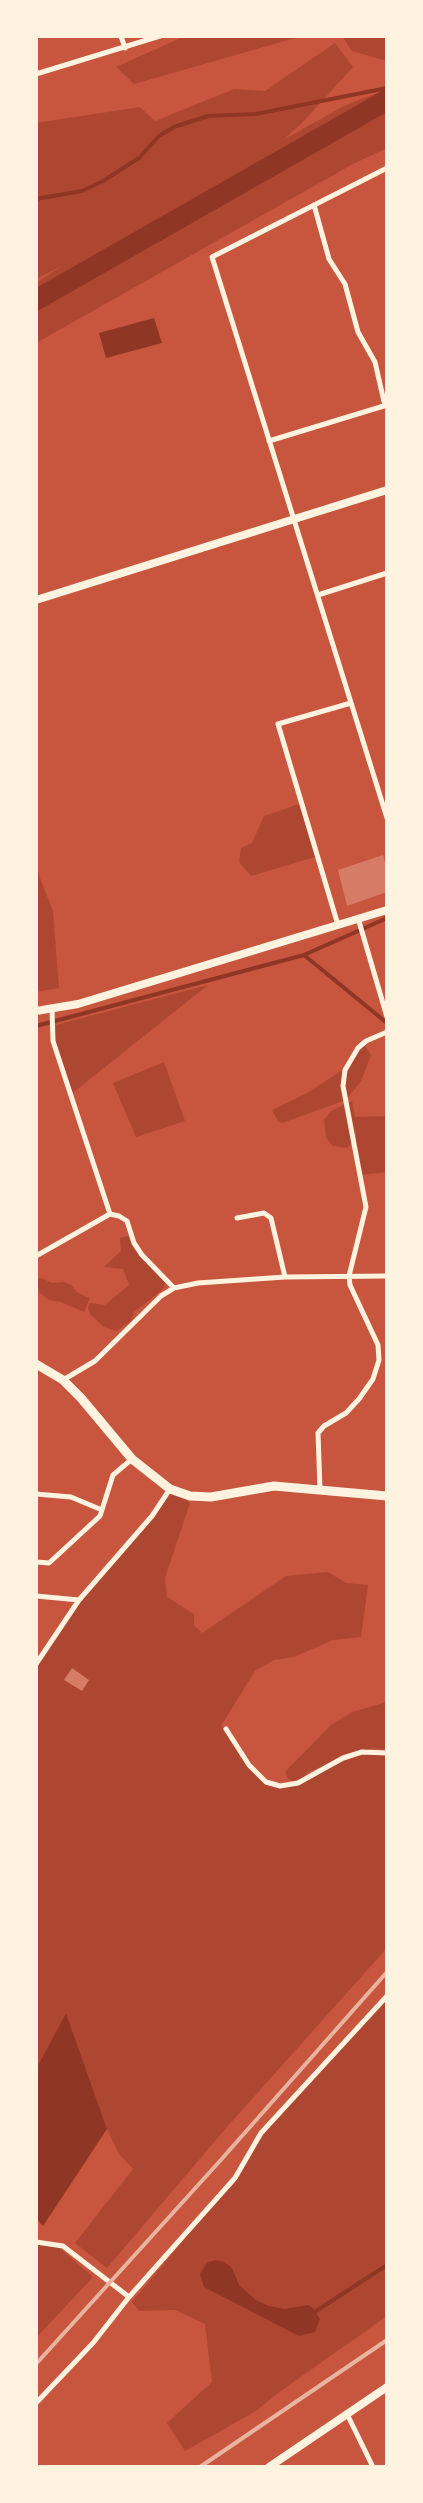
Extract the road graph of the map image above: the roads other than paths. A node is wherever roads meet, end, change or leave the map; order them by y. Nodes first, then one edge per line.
1 (121, 36) edge
2 (160, 36) edge
3 (124, 48) junction
4 (36, 74) edge
5 (387, 168) edge
6 (314, 205) junction
7 (386, 406) edge
8 (268, 441) junction
9 (387, 490) edge
10 (294, 520) junction
11 (387, 573) edge
12 (318, 594) junction
13 (36, 600) edge
14 (351, 703) junction
15 (387, 818) edge
16 (387, 910) edge
17 (358, 918) junction
18 (338, 925) junction
19 (52, 1010) junction
20 (36, 1012) edge
21 (387, 1018) edge
22 (387, 1032) edge
23 (110, 1214) junction
24 (237, 1218) dead end
25 (36, 1256) edge
26 (349, 1276) junction
27 (387, 1276) edge
28 (285, 1277) junction
29 (174, 1288) junction
30 (36, 1364) edge
31 (63, 1380) junction
32 (132, 1459) junction
33 (170, 1489) junction
34 (320, 1489) junction
35 (36, 1494) edge
36 (387, 1496) edge
37 (102, 1510) junction
38 (36, 1562) edge
39 (36, 1596) edge
40 (79, 1600) junction
41 (36, 1664) edge
42 (226, 1729) dead end
43 (387, 1752) edge
44 (387, 1996) edge
45 (36, 2242) edge
46 (129, 2298) junction
47 (387, 2387) edge
48 (36, 2403) edge
49 (347, 2414) junction
50 (269, 2467) edge
51 (373, 2467) edge

1 - 3 street
2 - 3 street
3 - 4 street
5 - 6 street
6 - 7 street
6 - 8 street
7 - 8 street
8 - 10 street
9 - 10 street
10 - 12 street
10 - 13 street
11 - 12 street
12 - 14 street
14 - 15 street
14 - 18 street
16 - 17 street
17 - 18 street
17 - 21 street
18 - 19 street
19 - 20 street
19 - 23 street
22 - 26 street
23 - 25 street
23 - 29 street
24 - 28 street
26 - 27 street
26 - 28 street
26 - 34 street
28 - 29 street
29 - 31 street
30 - 31 main road
31 - 32 main road
32 - 33 main road
32 - 37 street
33 - 34 main road
33 - 40 street
34 - 36 main road
35 - 37 street
37 - 38 street
39 - 40 street
40 - 41 street
42 - 43 street
44 - 46 street
45 - 46 street
46 - 48 street
47 - 49 street
49 - 50 street
49 - 51 street

